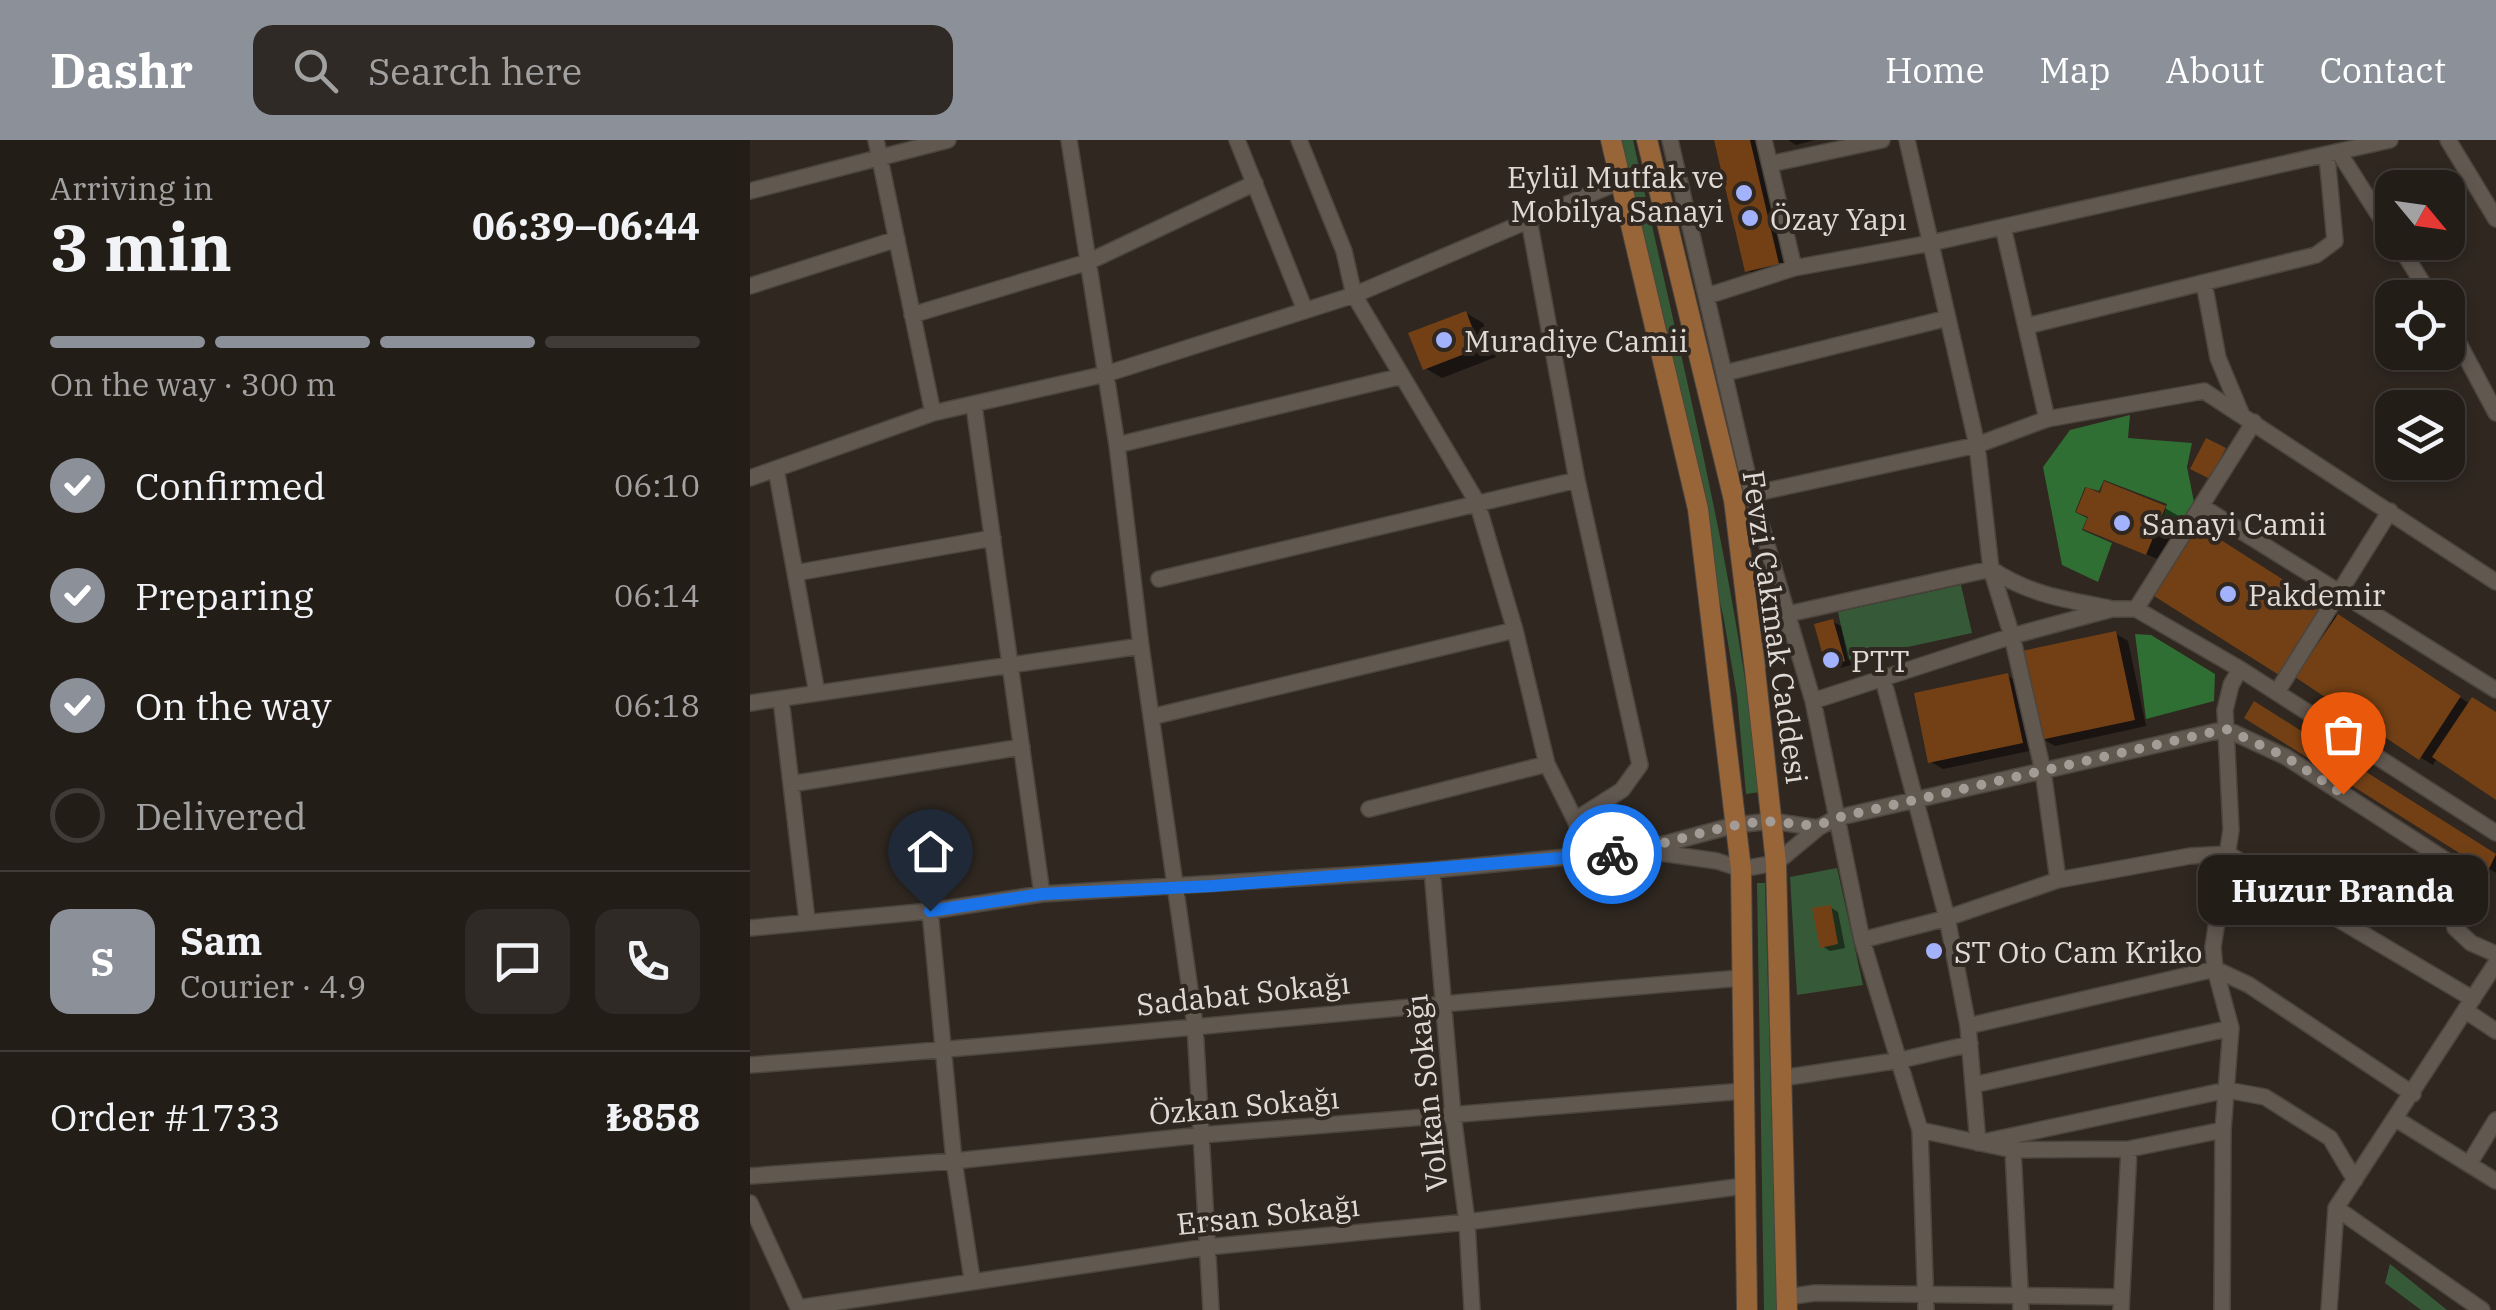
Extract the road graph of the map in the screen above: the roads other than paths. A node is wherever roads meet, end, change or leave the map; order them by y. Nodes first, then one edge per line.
1 (876, 140) edge
2 (948, 140) edge
3 (1069, 140) edge
4 (1238, 140) edge
5 (1299, 140) edge
6 (1610, 140) edge
7 (1647, 140) edge
8 (1670, 140) edge
9 (1764, 140) edge
10 (1882, 140) edge
11 (1908, 140) edge
12 (2390, 140) edge
13 (2448, 140) edge
14 (2334, 155) junction
15 (880, 158) junction
16 (1770, 164) junction
17 (1621, 181) junction
18 (1255, 184) junction
19 (750, 191) edge
20 (2375, 212) edge
21 (1529, 220) junction
22 (2496, 220) edge
23 (2003, 227) junction
24 (897, 240) junction
25 (1930, 243) junction
26 (1088, 262) junction
27 (1794, 268) junction
28 (2204, 283) junction
29 (750, 286) edge
30 (1354, 295) junction
31 (1707, 296) junction
32 (1305, 310) junction
33 (912, 315) junction
34 (1948, 318) junction
35 (2027, 326) junction
36 (2465, 355) edge
37 (1725, 373) junction
38 (1106, 374) junction
39 (1402, 376) junction
40 (974, 406) junction
41 (933, 413) junction
42 (2496, 414) edge
43 (2248, 417) junction
44 (2047, 418) junction
45 (1117, 446) junction
46 (1977, 446) junction
47 (776, 469) junction
48 (750, 478) edge
49 (1577, 480) junction
50 (1752, 494) junction
51 (1477, 502) junction
52 (2201, 506) junction
53 (2390, 512) junction
54 (992, 538) junction
55 (1992, 569) junction
56 (796, 573) junction
57 (1158, 579) dead end
58 (2496, 582) edge
59 (2339, 592) junction
60 (2112, 609) junction
61 (2136, 609) junction
62 (1788, 614) junction
63 (1516, 630) junction
64 (2012, 636) junction
65 (1141, 646) junction
66 (1011, 666) junction
67 (2240, 669) junction
68 (1755, 670) junction
69 (1883, 680) junction
70 (2496, 690) edge
71 (2277, 692) junction
72 (818, 693) junction
73 (781, 698) junction
74 (1814, 701) junction
75 (750, 703) edge
76 (1150, 716) junction
77 (2226, 729) junction
78 (1022, 747) junction
79 (1547, 764) junction
80 (2043, 771) junction
81 (791, 784) junction
82 (1916, 800) junction
83 (1369, 809) dead end
84 (1836, 818) junction
85 (1575, 820) junction
86 (1772, 821) junction
87 (1736, 825) junction
88 (1818, 828) junction
89 (2496, 833) edge
90 (1640, 850) junction
91 (2228, 854) junction
92 (1588, 857) junction
93 (1776, 863) junction
94 (1741, 869) junction
95 (1432, 870) junction
96 (2058, 880) junction
97 (1176, 888) junction
98 (1042, 894) junction
99 (930, 911) junction
100 (1947, 918) junction
101 (807, 920) junction
102 (750, 928) edge
103 (1862, 940) junction
104 (2496, 954) edge
105 (2496, 963) edge
106 (2214, 969) junction
107 (1742, 978) junction
108 (1443, 1001) junction
109 (2470, 1005) junction
110 (1195, 1025) junction
111 (1968, 1026) junction
112 (2231, 1028) junction
113 (2496, 1031) edge
114 (1970, 1044) junction
115 (943, 1051) junction
116 (1900, 1060) junction
117 (750, 1065) edge
118 (1782, 1078) junction
119 (1973, 1085) junction
120 (2227, 1090) junction
121 (1744, 1091) junction
122 (2412, 1094) junction
123 (1453, 1115) junction
124 (2396, 1119) junction
125 (2496, 1120) edge
126 (1920, 1130) junction
127 (2223, 1130) junction
128 (1202, 1135) junction
129 (1978, 1143) junction
130 (2128, 1149) junction
131 (2013, 1150) junction
132 (954, 1162) junction
133 (2470, 1164) junction
134 (750, 1176) edge
135 (2355, 1180) junction
136 (2496, 1181) edge
137 (1744, 1186) junction
138 (750, 1203) edge
139 (2336, 1208) junction
140 (1468, 1222) junction
141 (1207, 1246) junction
142 (972, 1280) junction
143 (1927, 1302) edge
144 (1787, 1303) edge
145 (2022, 1303) edge
146 (2120, 1304) edge
147 (799, 1309) edge
148 (1211, 1310) edge
149 (1472, 1310) edge
150 (1747, 1310) edge
151 (2222, 1310) edge
152 (2329, 1310) edge
153 (2482, 1310) edge

1 - 15 street
2 - 15 street
3 - 26 street
4 - 18 street
5 - 30 street
6 - 17 main road, Fevzi Çakmak Caddesi
7 - 68 main road, Fevzi Çakmak Caddesi
8 - 31 street
9 - 16 street
10 - 16 street
11 - 25 street
12 - 14 street
13 - 22 street
14 - 20 street
14 - 23 street
14 - 28 street
15 - 19 street
15 - 24 street
16 - 27 street
17 - 21 street
17 - 87 main road, Fevzi Çakmak Caddesi
18 - 26 street
18 - 32 street
21 - 30 street
21 - 49 street
23 - 25 street
23 - 35 street
24 - 29 street
24 - 33 street
25 - 27 street
25 - 34 street
26 - 33 street
26 - 38 street
27 - 31 street
28 - 35 street
28 - 43 street
30 - 32 street
30 - 39 street
31 - 37 street
32 - 38 street
33 - 41 street
34 - 37 street
34 - 46 street
35 - 44 street
36 - 42 street
37 - 50 street
38 - 40 street
38 - 45 street
39 - 45 street
39 - 51 street
40 - 41 street
40 - 54 street
41 - 47 street
43 - 44 street
43 - 52 street
43 - 53 street
44 - 46 street
45 - 65 street
46 - 50 street
46 - 55 street
47 - 48 street
47 - 56 street
49 - 51 street
49 - 85 street
50 - 62 street
51 - 57 street
51 - 63 street
52 - 59 street
52 - 61 street
53 - 58 street
53 - 59 street
54 - 56 street
54 - 66 street
55 - 60 street
55 - 62 street
55 - 64 street
56 - 72 street
59 - 70 street
59 - 71 street
60 - 61 street
60 - 64 street
61 - 67 street
62 - 68 street
62 - 74 street
63 - 76 street
63 - 79 street
64 - 69 street
64 - 80 street
65 - 66 street
65 - 76 street
66 - 72 street
66 - 78 street
67 - 71 street
67 - 77 street
68 - 86 main road, Fevzi Çakmak Caddesi
69 - 74 street
69 - 82 street
71 - 89 street
72 - 73 street
73 - 75 street
73 - 81 street
74 - 84 street
76 - 97 street
77 - 80 street
77 - 91 street
77 - 104 street
78 - 81 street
78 - 98 street
79 - 83 street
79 - 85 street
80 - 82 street
80 - 96 street
81 - 101 street
82 - 84 street
82 - 100 street
84 - 88 street
84 - 103 street
85 - 92 street
86 - 87 street
86 - 88 street
86 - 93 main road, Fevzi Çakmak Caddesi
87 - 90 street
87 - 94 main road, Fevzi Çakmak Caddesi
88 - 93 street
90 - 92 street
90 - 94 street
91 - 96 street
91 - 106 street
91 - 109 street
92 - 95 street
93 - 94 street
93 - 118 main road, Fevzi Çakmak Caddesi
94 - 107 main road, Fevzi Çakmak Caddesi
95 - 97 street
95 - 108 street, Volkan Sokağı
96 - 100 street
97 - 98 street
97 - 110 street
98 - 99 street
99 - 101 street
99 - 115 street
100 - 103 street
100 - 111 street
101 - 102 street
103 - 116 street
105 - 109 street
106 - 111 street
106 - 112 street
106 - 122 street
107 - 108 street, Sadabat Sokağı
107 - 121 main road, Fevzi Çakmak Caddesi
108 - 110 street, Sadabat Sokağı
108 - 123 street, Volkan Sokağı
109 - 113 street
109 - 122 street
110 - 115 street, Sadabat Sokağı
110 - 128 street
111 - 114 street
112 - 119 street
112 - 120 street
114 - 116 street
114 - 119 street
115 - 117 street, Sadabat Sokağı
115 - 132 street
116 - 118 street
116 - 126 street
118 - 144 main road, Fevzi Çakmak Caddesi
119 - 129 street
120 - 127 street
120 - 129 street
120 - 135 street
121 - 123 street, Özkan Sokağı
121 - 137 main road, Fevzi Çakmak Caddesi
122 - 124 street
123 - 128 street, Özkan Sokağı
123 - 140 street, Volkan Sokağı
124 - 133 street
124 - 135 street
125 - 133 street
126 - 129 street
126 - 143 street
127 - 130 street
127 - 151 street
128 - 132 street, Özkan Sokağı
128 - 141 street
129 - 131 street
130 - 131 street
130 - 146 street
131 - 145 street
132 - 134 street, Özkan Sokağı
132 - 142 street
133 - 136 street
135 - 139 street
137 - 140 street, Ersan Sokağı
137 - 150 main road, Fevzi Çakmak Caddesi
138 - 147 street
139 - 152 street
139 - 153 street
140 - 141 street, Ersan Sokağı
140 - 149 street, Volkan Sokağı
141 - 142 street, Ersan Sokağı
141 - 148 street
142 - 147 street, Ersan Sokağı
143 - 144 street
143 - 145 street
145 - 146 street

